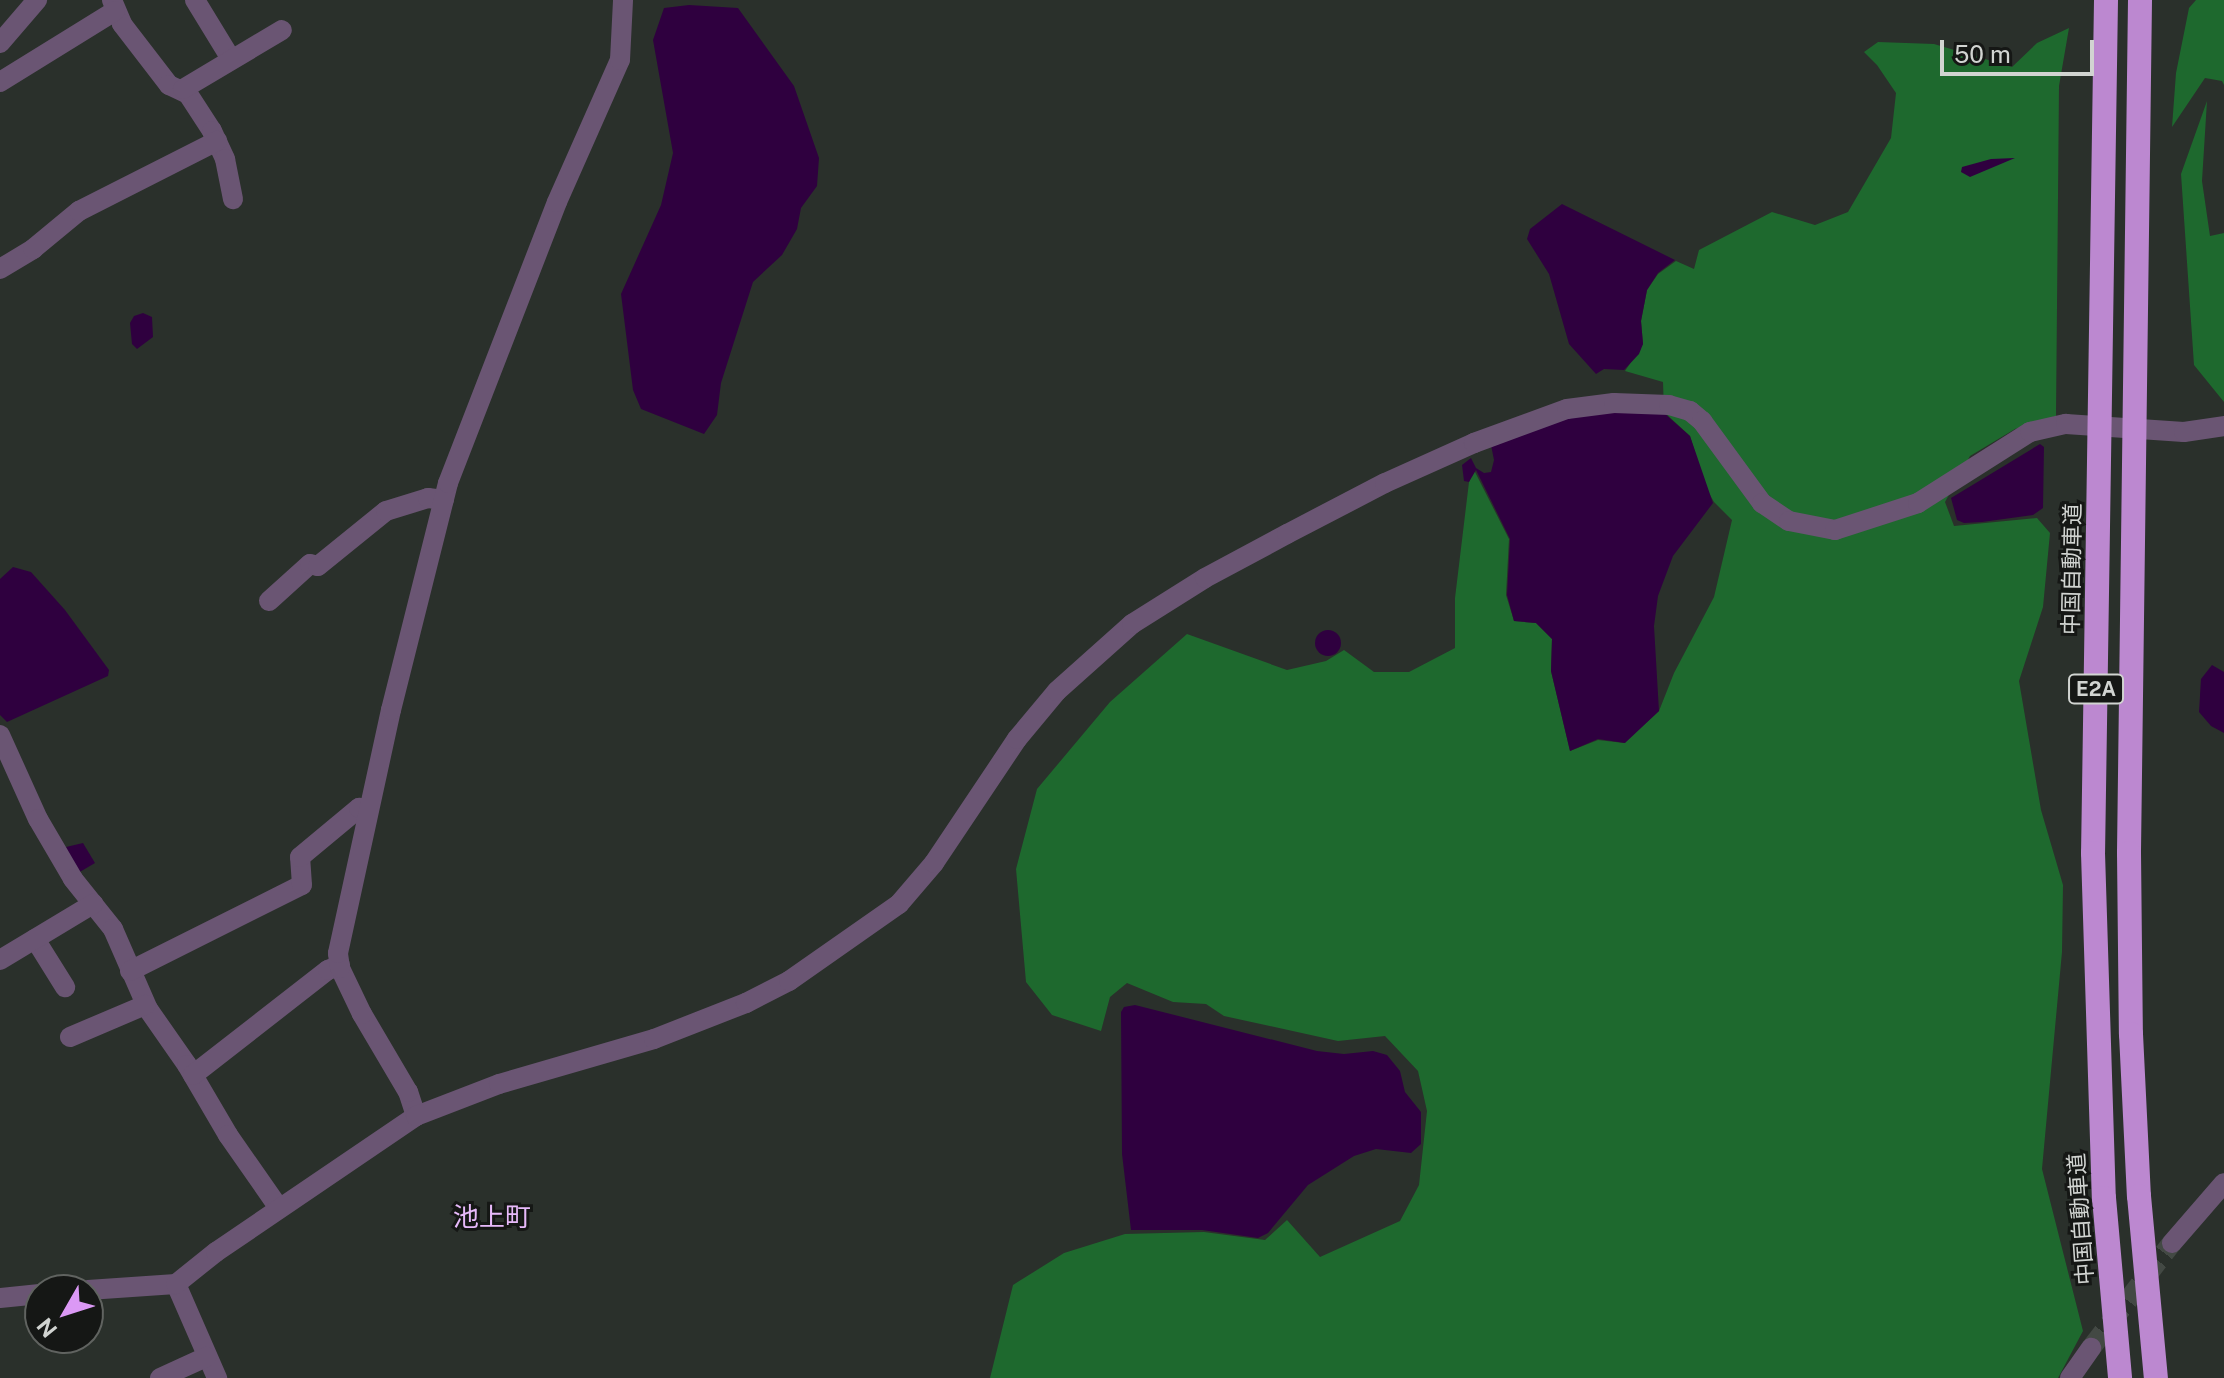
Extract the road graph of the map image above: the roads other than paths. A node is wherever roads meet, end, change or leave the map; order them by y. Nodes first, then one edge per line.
1 (37, 0) edge
2 (195, 0) edge
3 (623, 0) edge
4 (2106, 0) edge
5 (2140, 0) edge
6 (113, 6) edge
7 (282, 30) dead end
8 (0, 43) edge
9 (231, 59) junction
10 (0, 82) edge
11 (183, 89) junction
12 (217, 141) junction
13 (233, 199) dead end
14 (0, 269) edge
15 (2224, 426) edge
16 (444, 500) junction
17 (269, 601) dead end
18 (0, 735) edge
19 (369, 808) junction
20 (93, 904) junction
21 (35, 939) junction
22 (0, 960) edge
23 (340, 965) junction
24 (130, 971) junction
25 (65, 987) dead end
26 (145, 1005) junction
27 (70, 1037) dead end
28 (193, 1075) junction
29 (416, 1116) junction
30 (2224, 1183) edge
31 (279, 1208) junction
32 (2172, 1243) tunnel mouth
33 (176, 1284) junction
34 (104, 1289) edge
35 (24, 1296) edge
36 (0, 1298) edge
37 (2091, 1348) tunnel mouth
38 (206, 1357) junction
39 (160, 1378) edge
40 (217, 1378) edge
41 (2070, 1378) edge
42 (2120, 1378) edge
43 (2156, 1378) edge

1 - 8 street
2 - 9 street
3 - 16 street
4 - 42 highway, 中国自動車道 / E2A
5 - 43 highway, E2A
6 - 10 street
6 - 11 street
7 - 9 street
9 - 11 street
11 - 12 street
12 - 13 street
12 - 14 street
15 - 29 street
16 - 17 street
16 - 19 street
18 - 20 street
19 - 23 street
19 - 24 street
20 - 21 street
20 - 24 street
21 - 22 street
21 - 25 street
23 - 28 street
23 - 29 street
24 - 26 street
26 - 27 street
26 - 28 street
28 - 31 street
29 - 31 street
30 - 32 street
31 - 33 street
33 - 34 street
33 - 38 street
35 - 36 street
37 - 41 street
38 - 39 street
38 - 40 street

